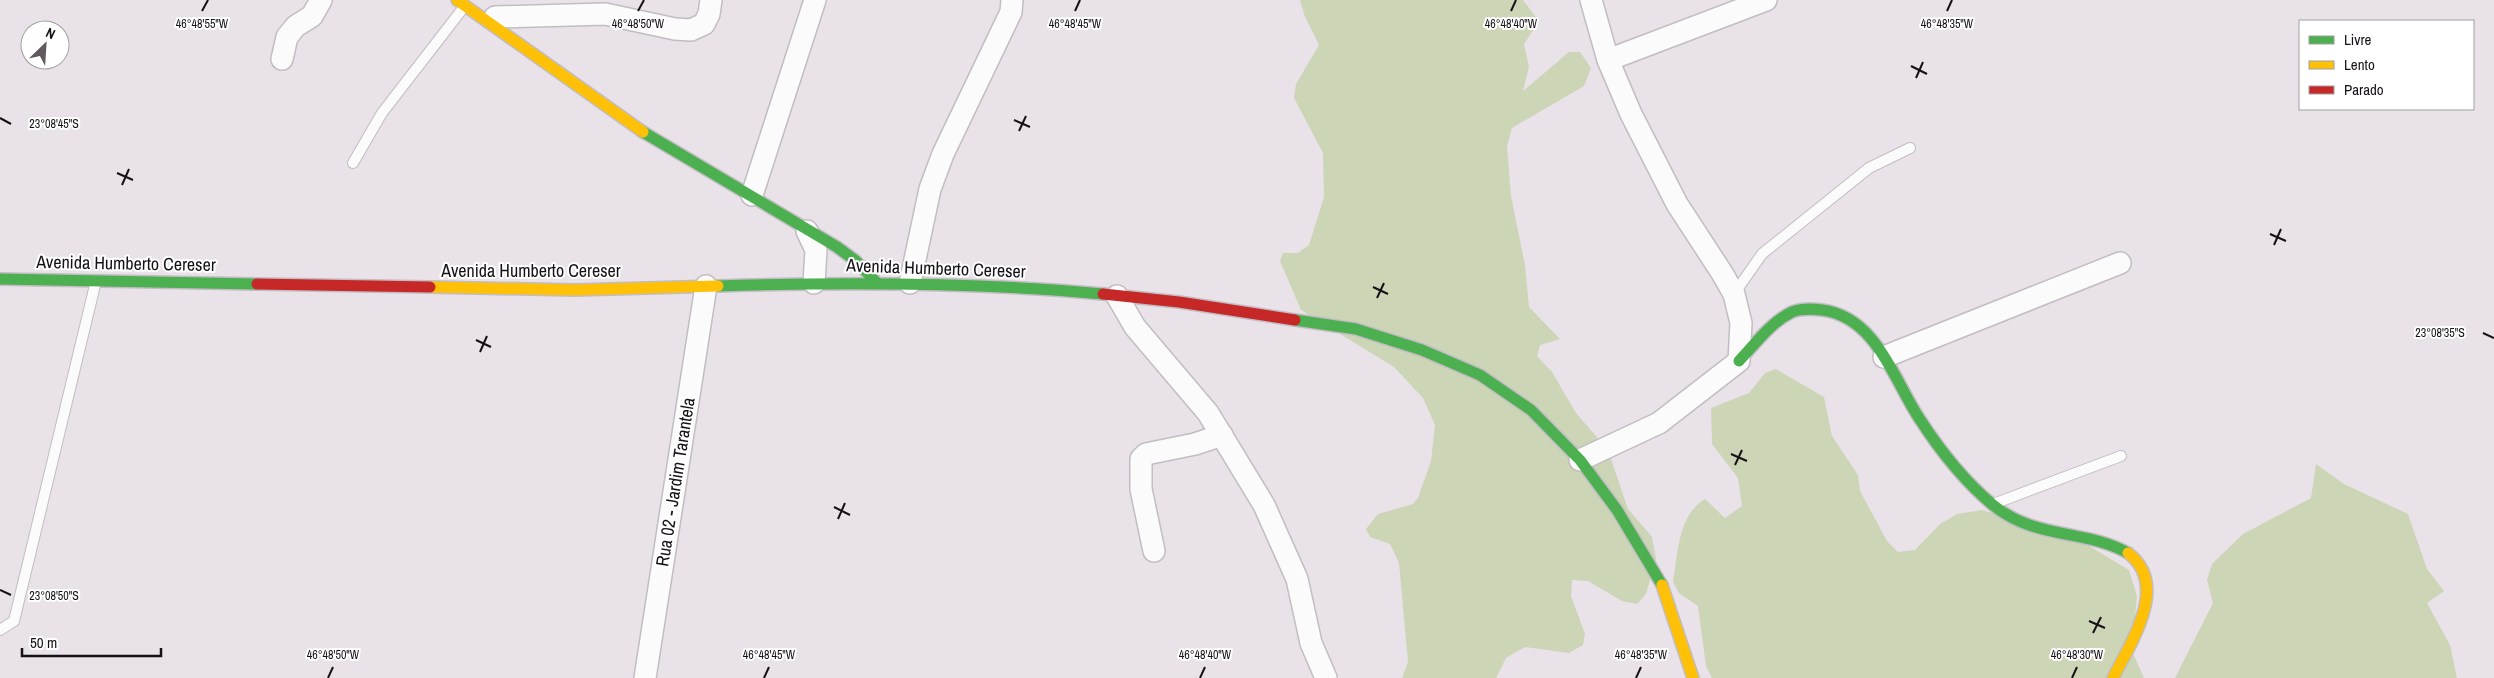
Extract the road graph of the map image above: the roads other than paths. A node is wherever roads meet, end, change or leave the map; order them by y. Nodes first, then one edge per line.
1 (322, 0) edge
2 (711, 0) edge
3 (815, 0) edge
4 (1012, 0) edge
5 (1591, 0) edge
6 (1766, 0) edge
7 (461, 3) edge
8 (496, 14) edge
9 (282, 59) dead end
10 (1608, 60) junction
11 (1910, 148) dead end
12 (353, 163) dead end
13 (752, 195) junction
14 (807, 232) junction
15 (2120, 262) dead end
16 (0, 279) edge
17 (97, 280) junction
18 (876, 282) junction
19 (814, 283) junction
20 (910, 283) junction
21 (706, 286) junction
22 (1734, 294) junction
23 (1117, 296) junction
24 (1884, 357) junction
25 (1740, 361) junction
26 (1222, 435) junction
27 (2121, 456) dead end
28 (1580, 460) junction
29 (1993, 504) junction
30 (1154, 551) dead end
31 (0, 630) edge
32 (644, 678) edge
33 (1326, 678) edge
34 (1693, 678) edge
35 (2113, 678) edge

1 - 9 street
2 - 8 street
3 - 13 street
4 - 20 street
5 - 10 street
6 - 10 street
7 - 8 main road
7 - 12 lane
8 - 13 main road
10 - 22 street
11 - 22 lane
13 - 14 main road
14 - 18 main road
14 - 19 street
15 - 24 street
16 - 17 main road, Avenida Humberto Cereser
17 - 21 main road, Avenida Humberto Cereser
17 - 31 lane
18 - 19 main road, Avenida Humberto Cereser
18 - 20 main road, Avenida Humberto Cereser
19 - 21 main road, Avenida Humberto Cereser
20 - 23 main road, Avenida Humberto Cereser
21 - 32 street, Rua 02 - Jardim Tarantela
22 - 25 street
23 - 26 street
23 - 28 main road, Avenida Humberto Cereser
24 - 25 main road
24 - 29 main road
25 - 28 street
26 - 30 street
26 - 33 street
27 - 29 lane
28 - 34 main road, Avenida Humberto Cereser
29 - 35 main road

